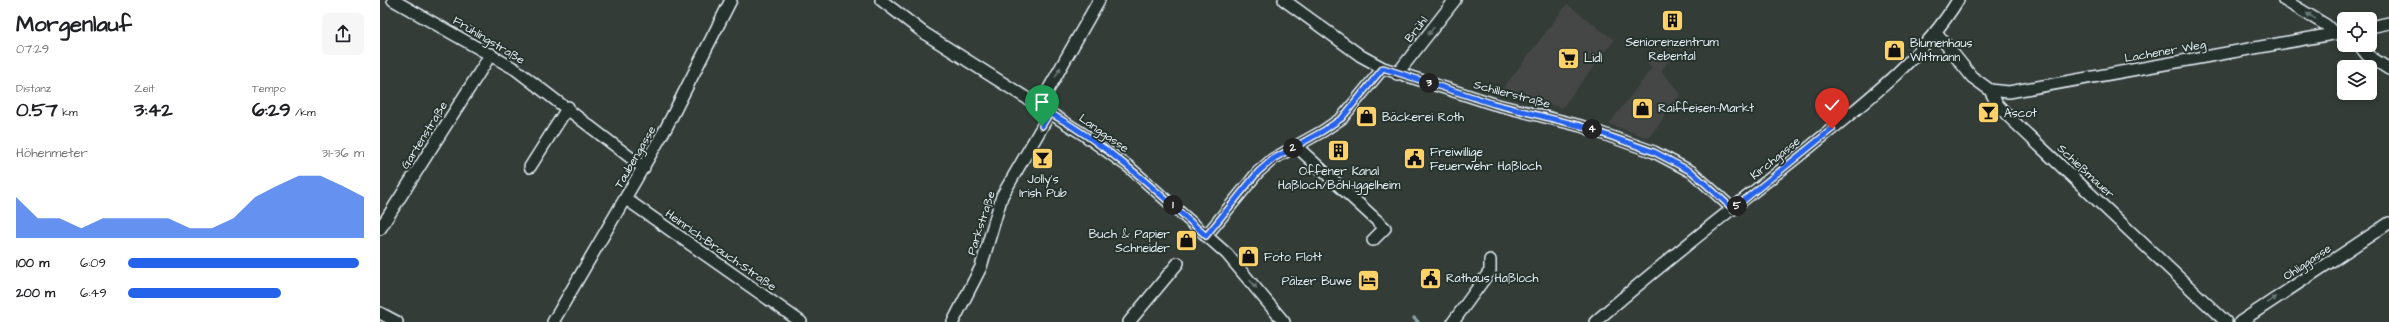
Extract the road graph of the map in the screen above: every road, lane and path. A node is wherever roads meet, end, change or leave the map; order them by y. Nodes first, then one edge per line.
1 (393, 0) edge
2 (731, 0) edge
3 (881, 0) edge
4 (1099, 0) edge
5 (1284, 0) edge
6 (1455, 0) edge
7 (1958, 0) edge
8 (2284, 0) edge
9 (2389, 23) edge
10 (2377, 26) edge
11 (2337, 31) edge
12 (1936, 32) junction
13 (2337, 34) edge
14 (2365, 52) edge
15 (491, 54) junction
16 (1383, 68) junction
17 (2389, 69) edge
18 (1397, 74) junction
19 (1990, 90) junction
20 (1039, 106) junction
21 (568, 108) junction
22 (1050, 113) junction
23 (1296, 146) junction
24 (530, 167) dead end
25 (644, 168) junction
26 (626, 199) junction
27 (1733, 209) junction
28 (2389, 223) edge
29 (380, 229) edge
30 (1206, 236) junction
31 (1373, 240) dead end
32 (1490, 260) dead end
33 (1178, 263) dead end
34 (380, 313) edge
35 (397, 322) edge
36 (553, 322) edge
37 (801, 322) edge
38 (953, 322) edge
39 (1129, 322) edge
40 (1284, 322) edge
41 (1453, 322) edge
42 (1595, 322) edge
43 (2226, 322) edge
44 (2240, 322) edge

1 - 15 street, Frühlingstraße
2 - 25 street, Taubengasse
3 - 20 street, Langgasse
20 -> 4 street
5 - 16 street, Schillerstraße
6 -> 18 street, Brühl
7 - 12 street, Kirchgasse
11 -> 8 street
9 - 10 street
12 - 19 street, Schießmauer
12 - 27 street, Kirchgasse
13 - 19 street, Lachener Weg
14 - 17 street
15 - 21 street, Frühlingstraße
15 - 29 street, Gartenstraße
16 - 18 street, Schillerstraße
16 - 23 street
18 - 27 street, Schillerstraße
19 - 43 street, Schießmauer
20 - 22 street, Langgasse
21 - 24 street
21 - 25 street, Frühlingstraße
22 - 30 street, Langgasse
22 - 38 street, Parkstraße
23 - 30 street
23 - 31 street
25 - 26 street, Taubengasse
26 - 36 street, Taubengasse
26 - 37 street, Heinrich-Brauch-Straße
27 - 42 street, Kirchgasse
44 -> 28 street, Ohliggasse
30 -> 40 street, Langgasse
32 - 41 street
33 - 39 street
34 - 35 street

